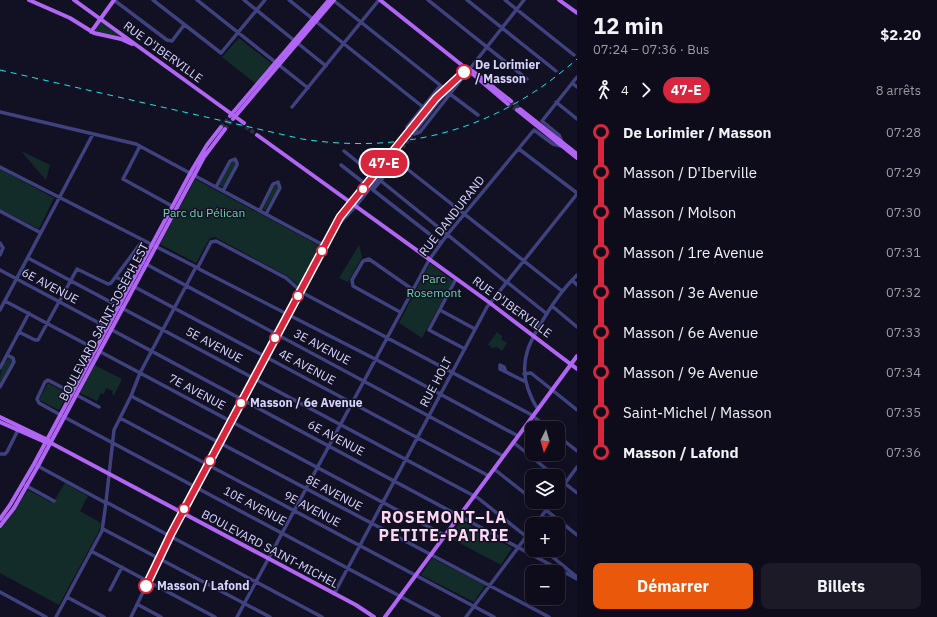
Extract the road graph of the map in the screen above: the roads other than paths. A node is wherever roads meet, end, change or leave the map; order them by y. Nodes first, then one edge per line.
1 (29, 0) edge
2 (74, 0) edge
3 (114, 0) edge
4 (153, 0) edge
5 (197, 0) edge
6 (244, 0) edge
7 (265, 0) edge
8 (289, 0) edge
9 (332, 0) edge
10 (380, 0) edge
11 (428, 0) edge
12 (467, 0) edge
13 (504, 0) edge
14 (524, 0) edge
15 (559, 0) edge
16 (256, 10) junction
17 (517, 10) junction
18 (576, 13) edge
19 (100, 18) junction
20 (314, 20) junction
21 (361, 22) junction
22 (184, 25) junction
23 (502, 28) junction
24 (91, 32) junction
25 (239, 33) junction
26 (296, 42) junction
27 (343, 44) junction
28 (487, 47) junction
29 (139, 48) junction
30 (574, 55) dead end
31 (277, 64) junction
32 (326, 66) junction
33 (468, 70) junction
34 (556, 71) dead end
35 (577, 77) edge
36 (527, 79) dead end
37 (572, 83) junction
38 (440, 86) junction
39 (577, 87) edge
40 (308, 88) junction
41 (445, 89) junction
42 (449, 93) junction
43 (556, 102) junction
44 (510, 103) tunnel mouth
45 (423, 107) junction
46 (292, 108) dead end
47 (518, 109) tunnel mouth
48 (0, 112) edge
49 (478, 116) dead end
50 (232, 117) junction
51 (577, 118) edge
52 (242, 122) tunnel mouth
53 (223, 128) tunnel mouth
54 (411, 129) tunnel mouth
55 (416, 130) tunnel mouth
56 (93, 134) junction
57 (258, 135) tunnel mouth
58 (561, 144) junction
59 (140, 146) junction
60 (519, 149) junction
61 (344, 151) dead end
62 (391, 154) tunnel mouth
63 (402, 154) junction
64 (577, 154) edge
65 (396, 156) tunnel mouth
66 (577, 158) edge
67 (397, 161) junction
68 (341, 165) dead end
69 (405, 166) junction
70 (0, 167) edge
71 (371, 173) junction
72 (192, 174) junction
73 (381, 181) junction
74 (364, 183) junction
75 (216, 187) junction
76 (223, 191) junction
77 (577, 194) edge
78 (358, 196) junction
79 (59, 198) junction
80 (352, 203) junction
81 (172, 206) junction
82 (356, 206) junction
83 (260, 210) junction
84 (0, 211) edge
85 (266, 214) junction
86 (465, 214) junction
87 (334, 230) junction
88 (41, 233) junction
89 (447, 235) junction
90 (143, 240) junction
91 (0, 243) edge
92 (441, 243) junction
93 (154, 245) junction
94 (325, 246) junction
95 (0, 255) edge
96 (131, 256) junction
97 (28, 258) junction
98 (429, 260) junction
99 (523, 260) junction
100 (144, 264) junction
101 (197, 268) junction
102 (0, 270) edge
103 (577, 275) edge
104 (116, 276) junction
105 (16, 279) junction
106 (456, 279) junction
107 (70, 280) junction
108 (572, 280) junction
109 (506, 282) junction
110 (133, 285) junction
111 (577, 285) edge
112 (187, 286) junction
113 (412, 289) junction
114 (562, 291) junction
115 (300, 292) junction
116 (5, 301) junction
117 (59, 302) junction
118 (490, 303) junction
119 (552, 306) junction
120 (121, 307) junction
121 (175, 308) junction
122 (0, 310) edge
123 (440, 310) junction
124 (400, 312) junction
125 (29, 313) junction
126 (288, 314) junction
127 (547, 314) junction
128 (47, 323) junction
129 (577, 327) edge
130 (109, 328) junction
131 (475, 329) junction
132 (164, 330) junction
133 (19, 332) junction
134 (277, 334) junction
135 (533, 335) junction
136 (386, 337) junction
137 (465, 349) junction
138 (98, 350) junction
139 (152, 351) junction
140 (7, 355) junction
141 (577, 356) edge
142 (266, 357) junction
143 (375, 359) junction
144 (571, 364) junction
145 (0, 368) edge
146 (577, 369) edge
147 (506, 372) dead end
148 (140, 373) junction
149 (452, 373) junction
150 (524, 374) junction
151 (254, 378) junction
152 (363, 381) junction
153 (526, 382) junction
154 (0, 387) edge
155 (552, 390) junction
156 (74, 394) junction
157 (441, 394) junction
158 (132, 396) junction
159 (242, 400) junction
160 (351, 402) junction
161 (99, 407) dead end
162 (538, 409) junction
163 (577, 410) edge
164 (62, 416) junction
165 (429, 416) junction
166 (533, 416) junction
167 (0, 417) edge
168 (120, 418) junction
169 (539, 421) edge
170 (0, 422) edge
171 (231, 422) junction
172 (340, 424) junction
173 (19, 429) junction
174 (518, 436) junction
175 (417, 438) junction
176 (46, 441) junction
177 (112, 442) junction
178 (513, 442) junction
179 (565, 442) edge
180 (51, 443) junction
181 (219, 443) junction
182 (328, 446) junction
183 (577, 451) edge
184 (0, 454) edge
185 (503, 456) junction
186 (406, 459) junction
187 (36, 465) junction
188 (208, 465) junction
189 (317, 467) junction
190 (577, 467) edge
191 (494, 469) junction
192 (547, 469) edge
193 (109, 474) junction
194 (489, 476) junction
195 (394, 481) junction
196 (565, 484) joint
197 (25, 485) junction
198 (196, 487) junction
199 (305, 489) junction
200 (525, 493) edge
201 (577, 493) edge
202 (474, 496) junction
203 (54, 501) dead end
204 (106, 502) junction
205 (383, 502) junction
206 (294, 510) junction
207 (546, 510) joint
208 (182, 513) junction
209 (459, 516) junction
210 (541, 517) edge
211 (0, 519) edge
212 (371, 524) junction
213 (0, 526) edge
214 (103, 529) junction
215 (282, 532) junction
216 (525, 534) edge
217 (444, 535) junction
218 (577, 535) edge
219 (170, 536) junction
220 (525, 539) edge
221 (360, 546) junction
222 (518, 549) junction
223 (91, 551) junction
224 (430, 555) junction
225 (552, 557) edge
226 (159, 558) junction
227 (268, 559) junction
228 (122, 567) junction
229 (348, 567) junction
230 (415, 575) junction
231 (577, 578) edge
232 (148, 582) junction
233 (256, 582) junction
234 (490, 585) junction
235 (110, 590) dead end
236 (0, 592) edge
237 (334, 594) junction
238 (400, 596) junction
239 (67, 597) junction
240 (137, 604) junction
241 (244, 604) junction
242 (474, 606) junction
243 (46, 617) edge
244 (56, 617) edge
245 (104, 617) edge
246 (131, 617) edge
247 (161, 617) edge
248 (215, 617) edge
249 (237, 617) edge
250 (270, 617) edge
251 (322, 617) edge
252 (374, 617) edge
253 (385, 617) edge
254 (439, 617) edge
255 (466, 617) edge
256 (494, 617) edge
257 (549, 617) edge

1 - 24 main road
2 - 19 main road, RUE D'IBERVILLE
3 - 19 main road
3 - 22 street
4 - 22 street
5 - 25 street
6 - 16 street
7 - 16 street
8 - 20 street
9 - 20 main road
9 - 21 street
10 - 21 street
10 - 33 main road
11 - 28 street
12 - 23 street
13 - 17 street
14 - 17 street
15 - 18 main road
16 - 25 street
16 - 26 street
17 - 23 street
17 - 30 street
19 - 24 main road
19 - 29 main road, RUE D'IBERVILLE
20 - 26 main road
20 - 27 street
21 - 27 street
21 - 38 street
22 - 25 street
23 - 28 street
23 - 34 street
24 - 29 main road
25 - 31 street
26 - 31 main road
26 - 32 street
27 - 32 street
27 - 45 street
28 - 33 street
28 - 36 street
29 - 50 main road, RUE D'IBERVILLE
31 - 40 street
31 - 50 main road
32 - 40 street
33 - 41 street
33 - 42 street
33 - 44 main road
35 - 37 street
37 - 39 street
37 - 43 street
38 - 41 street
38 - 45 street
40 - 46 street
41 - 54 street
42 - 45 street
42 - 49 street
42 - 55 street
43 - 51 street
43 - 58 street
47 - 58 main road
48 - 56 street
50 - 52 main road, RUE D'IBERVILLE
53 - 72 main road, BOULEVARD SAINT-JOSEPH EST
56 - 59 street
56 - 79 street
57 - 80 main road, RUE D'IBERVILLE
58 - 60 street, RUE DANDURAND
58 - 64 main road
58 - 66 main road
59 - 72 street
59 - 81 street
60 - 77 street
60 - 86 street, RUE DANDURAND
61 - 71 street
62 - 78 street
63 - 67 street
63 - 69 street
63 - 71 street
65 - 82 street
67 - 69 street
67 - 73 street
68 - 74 street
69 - 86 street
70 - 79 street
71 - 74 street
72 - 75 street
72 - 81 main road, BOULEVARD SAINT-JOSEPH EST
72 - 93 main road, BOULEVARD SAINT-JOSEPH EST
73 - 89 street
73 - 92 street
74 - 78 street
75 - 76 street
75 - 76 street
76 - 83 street
77 - 99 street, RUE HOLT
78 - 80 street
79 - 88 street
79 - 90 street
80 - 82 main road, RUE D'IBERVILLE
80 - 87 street
81 - 93 main road, BOULEVARD SAINT-JOSEPH EST
82 - 87 street
82 - 98 main road, RUE D'IBERVILLE
83 - 85 street
83 - 85 street
84 - 88 street
85 - 94 street
86 - 89 street, RUE DANDURAND
86 - 99 street
87 - 94 street
88 - 97 street
89 - 92 street, RUE DANDURAND
89 - 109 street
90 - 93 street
90 - 96 street
91 - 95 street
92 - 98 street, RUE DANDURAND
93 - 100 main road, BOULEVARD SAINT-JOSEPH EST
93 - 101 street
94 - 115 street
96 - 100 street, 3E AVENUE
96 - 104 street
97 - 105 street
97 - 107 street, 5E AVENUE
98 - 106 main road, RUE D'IBERVILLE
98 - 113 street, RUE DANDURAND
99 - 109 street, RUE HOLT
99 - 114 street
100 - 110 main road, BOULEVARD SAINT-JOSEPH EST
100 - 112 street, 3E AVENUE
101 - 112 street
101 - 115 street
101 - 126 street
102 - 105 street, 6E AVENUE
103 - 108 street
104 - 107 street
104 - 110 street, 4E AVENUE
105 - 116 street
105 - 117 street, 6E AVENUE
106 - 118 main road, RUE D'IBERVILLE
106 - 123 street
107 - 117 street
107 - 120 street, 5E AVENUE
108 - 111 street
108 - 114 street
109 - 118 street, RUE HOLT
109 - 127 street
110 - 120 main road, BOULEVARD SAINT-JOSEPH EST
110 - 121 street, 4E AVENUE
112 - 121 street
112 - 134 street, 3E AVENUE
113 - 124 street, RUE DANDURAND
113 - 124 street
114 - 119 street
115 - 126 street
115 - 136 street
116 - 122 street
116 - 125 street, 7E AVENUE
117 - 128 street
117 - 130 street, 6E AVENUE
118 - 131 street, RUE HOLT
118 - 135 main road, RUE D'IBERVILLE
119 - 127 street
119 - 129 street
120 - 130 main road, BOULEVARD SAINT-JOSEPH EST
120 - 132 street, 5E AVENUE
121 - 132 street
121 - 142 street, 4E AVENUE
123 - 131 street
123 - 137 street
124 - 136 street, RUE DANDURAND
125 - 128 street, 7E AVENUE
125 - 133 street
126 - 134 street
126 - 143 street
127 - 135 street
128 - 133 street
128 - 138 street, 7E AVENUE
130 - 138 main road, BOULEVARD SAINT-JOSEPH EST
130 - 139 street, 6E AVENUE
131 - 137 street, RUE HOLT
132 - 139 street
132 - 151 street, 5E AVENUE
133 - 140 street
134 - 142 street
134 - 152 street, 3E AVENUE
135 - 144 main road, RUE D'IBERVILLE
135 - 150 street
136 - 143 street, RUE DANDURAND
136 - 149 street
137 - 149 street, RUE HOLT
138 - 148 street, 7E AVENUE
138 - 156 main road, BOULEVARD SAINT-JOSEPH EST
139 - 148 street
139 - 159 street, 6E AVENUE
140 - 145 street
140 - 154 street
141 - 144 main road
142 - 151 street
142 - 160 street, 4E AVENUE
143 - 152 street, RUE DANDURAND
143 - 157 street
144 - 146 main road, RUE D'IBERVILLE
144 - 155 main road
147 - 153 street
148 - 158 street
148 - 171 street, 7E AVENUE
149 - 157 street, RUE HOLT
149 - 166 street
150 - 153 street
150 - 155 street
151 - 159 street
151 - 172 street, 5E AVENUE
152 - 160 street, RUE DANDURAND
152 - 165 street, 3E AVENUE
153 - 162 street
155 - 162 main road
155 - 163 street
156 - 161 street
156 - 164 main road, BOULEVARD SAINT-JOSEPH EST
156 - 164 street, 10E AVENUE
157 - 165 street, RUE HOLT
157 - 174 street
158 - 168 street
158 - 181 street, 8E AVENUE
159 - 171 street
159 - 182 street, 6E AVENUE
160 - 172 street, RUE DANDURAND
160 - 175 street, 4E AVENUE
162 - 166 main road
164 - 176 main road, BOULEVARD SAINT-JOSEPH EST
164 - 177 street, 10E AVENUE
164 - 180 main road, BOULEVARD SAINT-JOSEPH EST
165 - 175 street, RUE HOLT
165 - 185 street, 3E AVENUE
166 - 169 street
166 - 174 main road
167 - 173 main road, BOULEVARD SAINT-MICHEL
168 - 177 street
168 - 188 street, 9E AVENUE
170 - 173 main road, BOULEVARD SAINT-MICHEL
171 - 181 street
171 - 189 street, 7E AVENUE
172 - 182 street, RUE DANDURAND
172 - 186 street, 5E AVENUE
173 - 176 main road, BOULEVARD SAINT-MICHEL
173 - 184 street
174 - 178 main road
175 - 186 street, RUE HOLT
175 - 194 street, 4E AVENUE
176 - 180 main road, BOULEVARD SAINT-MICHEL
176 - 187 main road, BOULEVARD SAINT-JOSEPH EST
177 - 193 street
177 - 198 street, 10E AVENUE
178 - 185 main road
178 - 192 street
179 - 183 street
180 - 187 main road, BOULEVARD SAINT-JOSEPH EST
180 - 193 main road, BOULEVARD SAINT-MICHEL
181 - 188 street
181 - 199 street, 8E AVENUE
182 - 189 street, RUE DANDURAND
182 - 195 street, 6E AVENUE
185 - 191 main road
186 - 195 street, RUE HOLT
186 - 202 street, 5E AVENUE
187 - 197 main road, BOULEVARD SAINT-JOSEPH EST
187 - 204 street
188 - 198 street
188 - 206 street, 9E AVENUE
189 - 199 street, RUE DANDURAND
189 - 205 street, 7E AVENUE
190 - 196 street
191 - 194 main road
191 - 200 street
193 - 204 street
193 - 208 main road, BOULEVARD SAINT-MICHEL
194 - 202 main road
195 - 205 street, RUE HOLT
195 - 209 street, 6E AVENUE
196 - 201 street
197 - 203 street
197 - 211 main road, BOULEVARD SAINT-JOSEPH EST
197 - 213 main road, BOULEVARD SAINT-JOSEPH EST
198 - 208 street
198 - 215 street, 10E AVENUE
199 - 206 street, RUE DANDURAND
199 - 212 street, 8E AVENUE
202 - 209 main road
202 - 216 street, 5E AVENUE
204 - 214 street
204 - 219 street
205 - 212 street, RUE HOLT
205 - 217 street, 7E AVENUE
206 - 215 street, RUE DANDURAND
206 - 221 street, 9E AVENUE
207 - 210 street
207 - 218 street
208 - 219 street
208 - 227 main road, BOULEVARD SAINT-MICHEL
209 - 217 main road
209 - 222 street, 6E AVENUE
212 - 221 street, RUE HOLT
212 - 224 street, 8E AVENUE
214 - 223 street
214 - 226 street
215 - 227 street, RUE DANDURAND
215 - 229 street, 10E AVENUE
217 - 224 main road
219 - 226 street
219 - 233 street
220 - 222 street
221 - 229 street, RUE HOLT
221 - 230 street, 9E AVENUE
222 - 231 street, 6E AVENUE
222 - 234 street
223 - 228 street
223 - 239 street
224 - 230 main road
224 - 234 street, 8E AVENUE
225 - 231 street
226 - 232 street
226 - 241 street
227 - 233 street, RUE DANDURAND
227 - 237 main road, BOULEVARD SAINT-MICHEL
228 - 232 street
228 - 235 street
229 - 237 street, RUE HOLT
229 - 238 street, 10E AVENUE
230 - 238 main road
230 - 242 street, 9E AVENUE
232 - 240 street
232 - 248 street
233 - 241 street, RUE DANDURAND
233 - 251 street
234 - 242 street
234 - 257 street, 8E AVENUE
236 - 243 street
237 - 252 main road, BOULEVARD SAINT-MICHEL
238 - 253 main road
238 - 254 street, 10E AVENUE
239 - 244 street
239 - 245 street
240 - 246 street
240 - 247 street
241 - 249 street, RUE DANDURAND
241 - 250 street
242 - 255 street
242 - 256 street, 9E AVENUE

